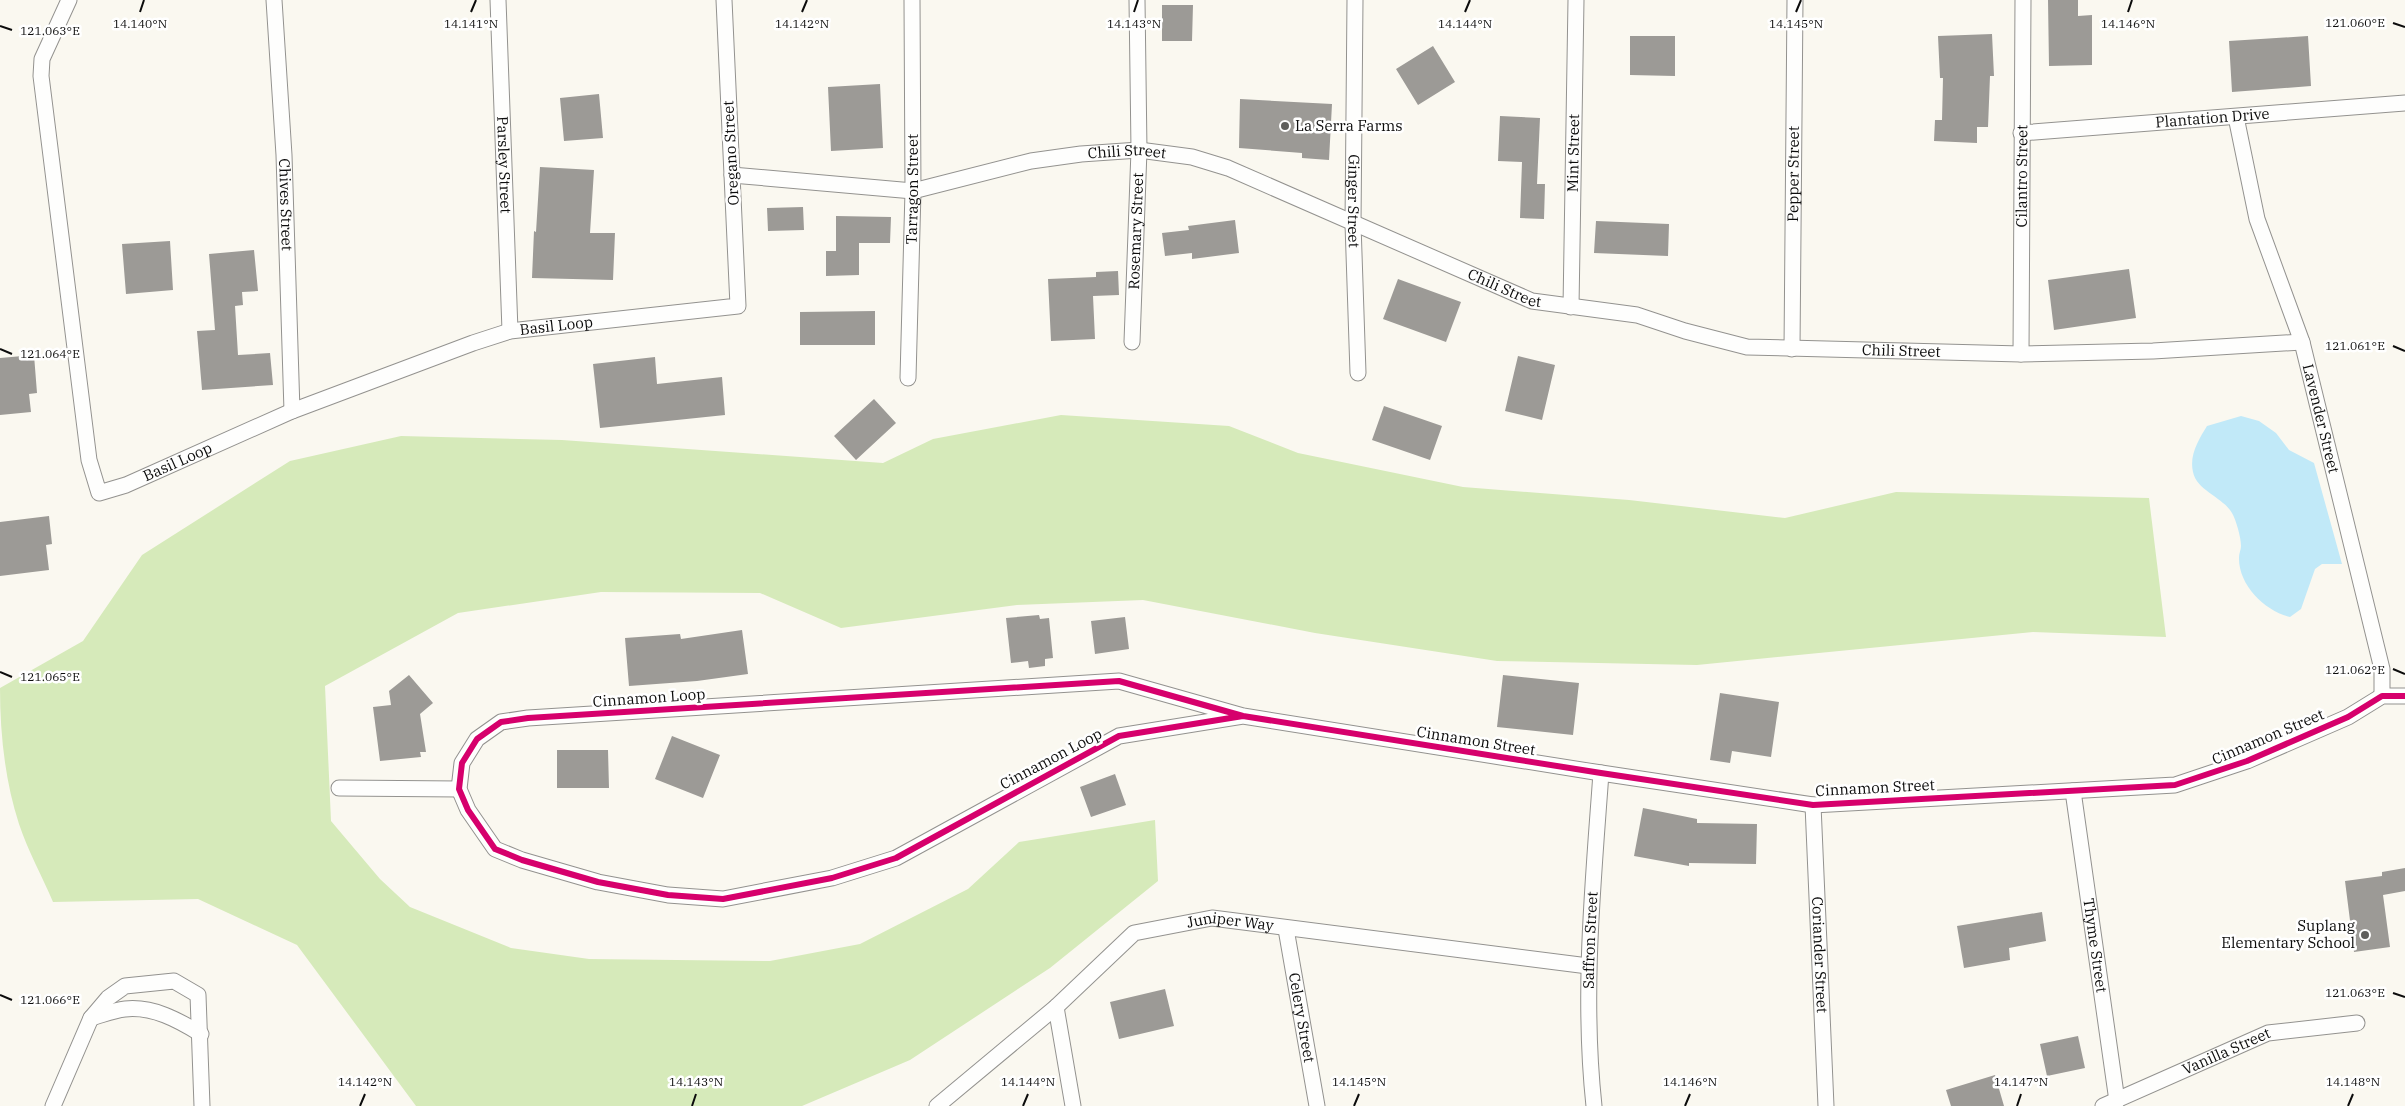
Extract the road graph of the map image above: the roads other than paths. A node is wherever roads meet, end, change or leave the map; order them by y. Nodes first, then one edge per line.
1 (69, 0) edge
2 (274, 0) edge
3 (498, 0) edge
4 (724, 0) edge
5 (912, 0) edge
6 (1137, 0) edge
7 (1354, 0) edge
8 (1576, 0) edge
9 (1795, 0) edge
10 (2022, 0) edge
11 (2405, 103) edge
12 (2236, 117) junction
13 (2021, 133) junction
14 (1139, 150) junction
15 (732, 175) junction
16 (914, 191) junction
17 (1353, 224) junction
18 (738, 306) joint
19 (1572, 307) junction
20 (510, 331) junction
21 (1132, 342) dead end
22 (2302, 342) junction
23 (1792, 349) junction
24 (2020, 354) junction
25 (1358, 373) dead end
26 (908, 378) dead end
27 (292, 411) junction
28 (2382, 696) junction
29 (2405, 696) edge
30 (1243, 716) junction
31 (1601, 773) junction
32 (339, 788) dead end
33 (459, 789) junction
34 (2073, 791) junction
35 (1813, 804) junction
36 (1286, 929) junction
37 (1588, 966) junction
38 (1056, 1007) junction
39 (91, 1018) junction
40 (2357, 1023) dead end
41 (201, 1034) junction
42 (2110, 1103) edge
43 (53, 1106) edge
44 (202, 1106) edge
45 (937, 1106) edge
46 (1073, 1106) edge
47 (1318, 1106) edge
48 (1594, 1106) edge
49 (1826, 1106) edge

1 - 27 street, Basil Loop
2 - 27 street, Chives Street
3 - 20 street, Parsley Street
4 - 15 street, Oregano Street
5 - 16 street, Tarragon Street
6 - 14 street, Rosemary Street
7 - 17 street, Ginger Street
8 - 19 street, Mint Street
9 - 23 street, Pepper Street
10 - 13 street, Cilantro Street
11 - 12 street, Plantation Drive
12 - 13 street, Plantation Drive
12 - 22 street, Lavender Street
13 - 24 street, Cilantro Street
14 - 16 street, Chili Street
14 - 17 street, Chili Street
14 - 21 street, Rosemary Street
15 - 16 street, Chili Street
15 - 18 street, Oregano Street
16 - 26 street, Tarragon Street
17 - 19 street, Chili Street
17 - 25 street, Ginger Street
18 - 20 street, Basil Loop
19 - 23 street, Chili Street
20 - 27 street, Basil Loop
22 - 24 street, Chili Street
22 - 28 street, Lavender Street
23 - 24 street, Chili Street
28 - 29 street
28 - 34 street, Cinnamon Street
30 - 31 street, Cinnamon Street
30 - 33 street, Cinnamon Loop
30 - 33 street, Cinnamon Loop
31 - 35 street, Cinnamon Street
31 - 37 street, Saffron Street
32 - 33 street
34 - 35 street, Cinnamon Street
34 - 42 street, Thyme Street
35 - 49 street, Coriander Street
36 - 37 street, Juniper Way
36 - 38 street, Juniper Way
36 - 47 street, Celery Street
37 - 48 street, Saffron Street
38 - 45 street, Juniper Way
38 - 46 street
39 - 41 street
39 - 41 street
39 - 43 street
40 - 42 street, Vanilla Street
41 - 44 street

